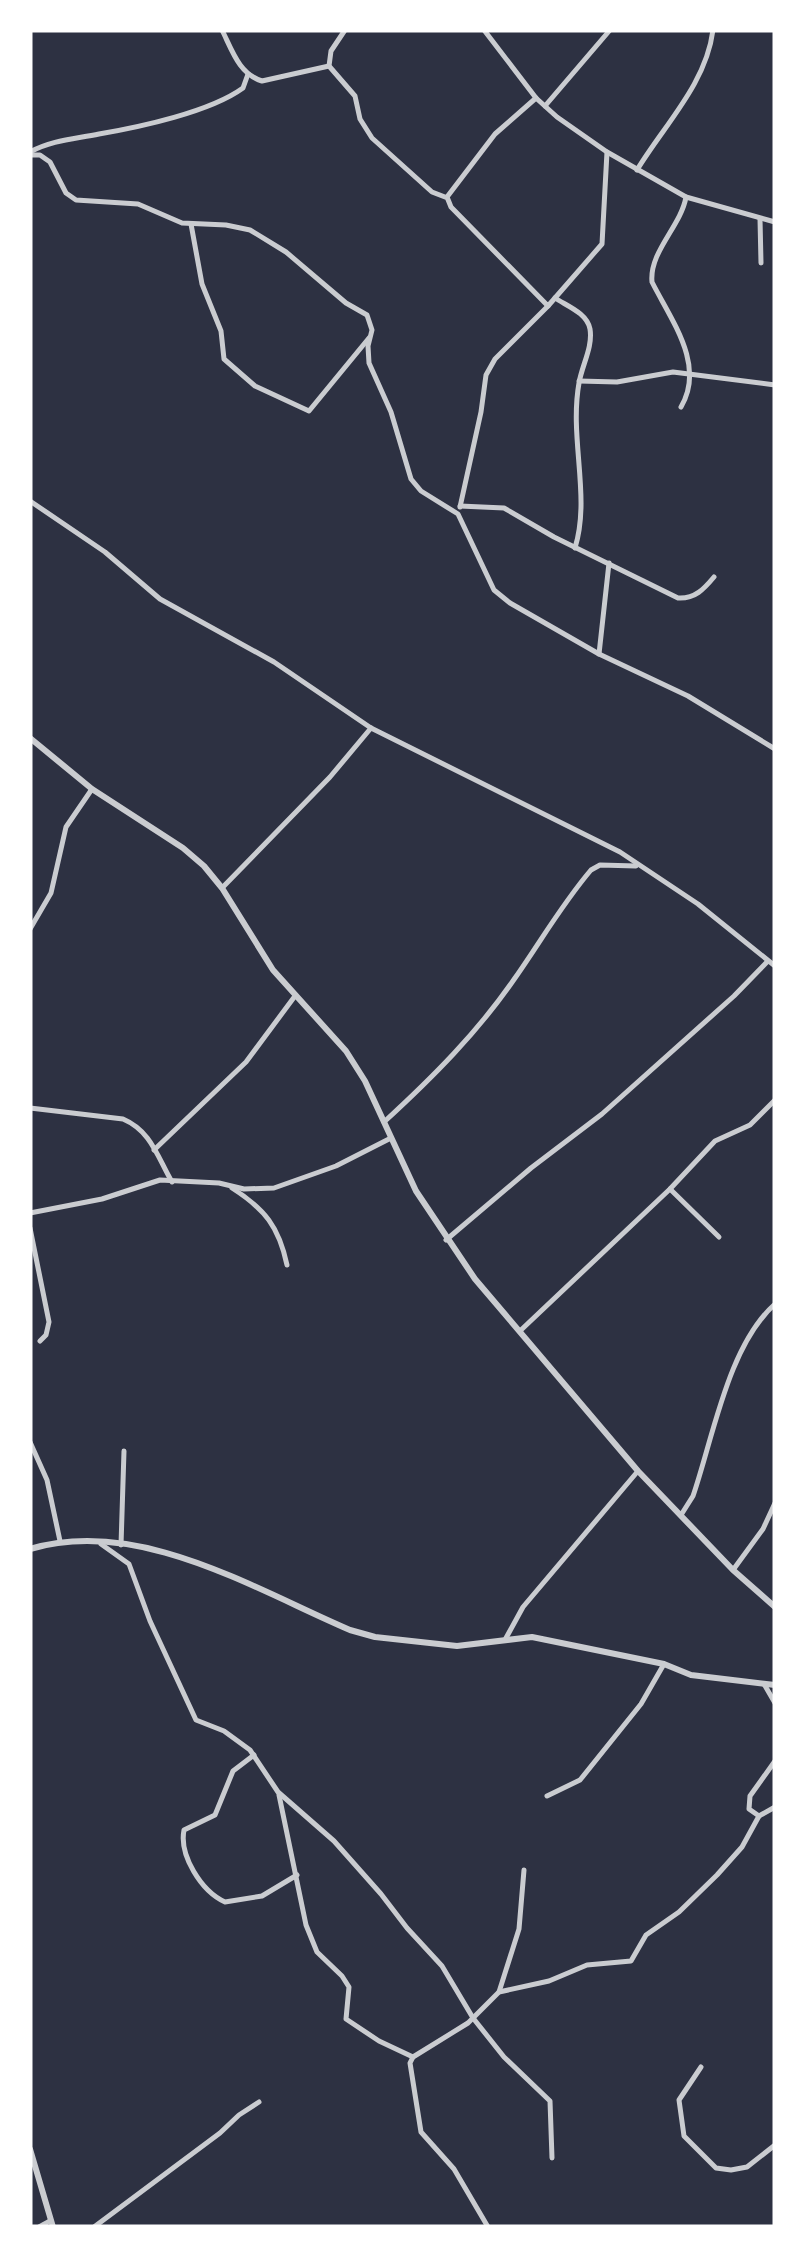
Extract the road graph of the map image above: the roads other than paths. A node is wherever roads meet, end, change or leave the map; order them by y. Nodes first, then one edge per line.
1 (222, 30) edge
2 (346, 30) edge
3 (484, 30) edge
4 (610, 30) edge
5 (713, 30) edge
6 (329, 66) junction
7 (248, 74) junction
8 (536, 98) junction
9 (545, 106) junction
10 (607, 152) junction
11 (30, 153) edge
12 (637, 170) junction
13 (686, 197) junction
14 (447, 198) junction
15 (760, 219) junction
16 (775, 222) edge
17 (191, 224) junction
18 (761, 263) dead end
19 (555, 298) junction
20 (548, 306) junction
21 (371, 336) junction
22 (690, 372) junction
23 (580, 381) junction
24 (775, 385) edge
25 (681, 407) dead end
26 (30, 502) edge
27 (459, 510) junction
28 (575, 548) junction
29 (609, 562) junction
30 (714, 578) dead end
31 (599, 654) junction
32 (371, 728) junction
33 (30, 738) edge
34 (775, 750) edge
35 (92, 789) junction
36 (639, 866) junction
37 (222, 888) junction
38 (30, 929) edge
39 (767, 962) junction
40 (775, 966) edge
41 (295, 996) junction
42 (775, 1100) edge
43 (30, 1108) edge
44 (384, 1122) junction
45 (391, 1138) junction
46 (154, 1150) junction
47 (172, 1182) junction
48 (230, 1186) junction
49 (670, 1189) junction
50 (30, 1213) edge
51 (30, 1228) edge
52 (720, 1237) dead end
53 (446, 1240) junction
54 (287, 1265) dead end
55 (775, 1304) edge
56 (521, 1330) junction
57 (40, 1341) dead end
58 (30, 1442) edge
59 (124, 1452) dead end
60 (638, 1471) junction
61 (775, 1503) edge
62 (680, 1516) junction
63 (60, 1541) junction
64 (98, 1542) junction
65 (120, 1545) junction
66 (30, 1549) edge
67 (733, 1570) junction
68 (775, 1607) edge
69 (506, 1638) junction
70 (664, 1664) junction
71 (764, 1684) junction
72 (775, 1685) edge
73 (775, 1703) edge
74 (254, 1755) junction
75 (775, 1761) edge
76 (278, 1792) junction
77 (547, 1796) dead end
78 (775, 1806) edge
79 (760, 1816) junction
80 (524, 1870) dead end
81 (296, 1875) junction
82 (499, 1992) junction
83 (474, 2018) junction
84 (413, 2057) junction
85 (701, 2067) dead end
86 (260, 2102) dead end
87 (775, 2144) edge
88 (30, 2148) edge
89 (552, 2158) dead end
90 (52, 2224) edge
91 (39, 2227) edge
92 (94, 2227) edge
93 (488, 2227) edge

1 - 7 street
2 - 6 street
3 - 8 street
4 - 9 street
5 - 12 street
6 - 7 street
6 - 14 street
7 - 11 street
8 - 9 street
8 - 14 street
9 - 10 street
10 - 12 street
10 - 19 street
11 - 17 street
12 - 13 street
13 - 15 street
13 - 22 street
14 - 20 street
15 - 16 street
15 - 18 street
17 - 21 street
17 - 21 street
19 - 20 street
19 - 23 street
20 - 27 street
21 - 27 street
22 - 23 street
22 - 24 street
22 - 25 street
23 - 28 street
26 - 32 street
27 - 28 street
27 - 31 street
28 - 29 street
29 - 30 street
29 - 31 street
31 - 34 street
32 - 36 street
32 - 37 street
33 - 35 street
35 - 37 street
35 - 38 street
36 - 39 street
36 - 44 street
37 - 41 street
39 - 40 street
39 - 53 street
41 - 44 street
41 - 46 street
42 - 49 street
43 - 46 street
44 - 45 street
45 - 48 street
45 - 53 street
46 - 47 street
47 - 48 street
47 - 50 street
48 - 54 street
49 - 52 street
49 - 56 street
51 - 57 street
53 - 56 street
55 - 62 street
56 - 60 street
58 - 63 street
59 - 65 street
60 - 62 street
60 - 69 street
61 - 67 street
62 - 67 street
63 - 64 street
63 - 66 street
64 - 65 street
64 - 74 street
65 - 69 street
67 - 68 street
69 - 70 street
70 - 71 street
70 - 77 street
71 - 72 street
71 - 73 street
74 - 76 street
74 - 81 street
75 - 79 street
76 - 81 street
76 - 83 street
78 - 79 street
79 - 82 street
80 - 82 street
81 - 84 street
82 - 83 street
83 - 84 street
83 - 89 street
84 - 93 street
85 - 87 street
86 - 92 street
88 - 90 street
90 - 91 street

